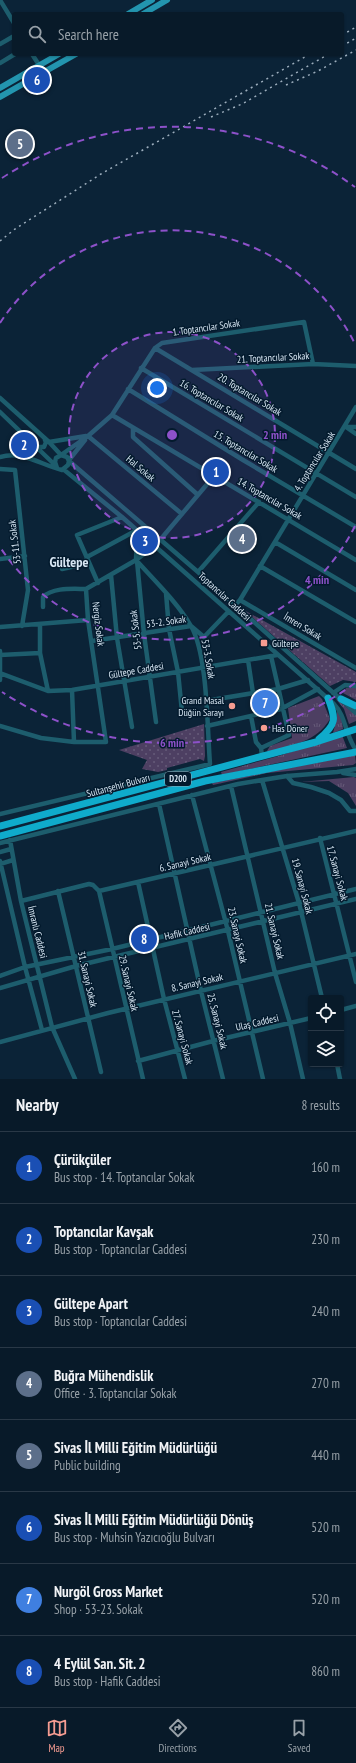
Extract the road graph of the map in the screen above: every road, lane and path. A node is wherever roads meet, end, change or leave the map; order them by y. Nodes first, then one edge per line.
1 (0, 0) edge
2 (152, 0) edge
3 (167, 0) edge
4 (131, 12) edge
5 (146, 12) edge
6 (12, 20) edge
7 (12, 37) edge
8 (0, 44) edge
9 (12, 56) edge
10 (33, 56) edge
11 (55, 56) edge
12 (72, 56) edge
13 (0, 63) edge
14 (39, 65) junction
15 (0, 88) edge
16 (0, 97) edge
17 (155, 348) junction
18 (313, 364) junction
19 (356, 366) edge
20 (142, 368) junction
21 (191, 370) junction
22 (128, 389) junction
23 (0, 398) edge
24 (356, 407) edge
25 (0, 413) edge
26 (112, 415) junction
27 (346, 427) junction
28 (356, 427) edge
29 (133, 428) junction
30 (356, 434) edge
31 (88, 436) junction
32 (44, 438) junction
33 (49, 442) junction
34 (35, 447) junction
35 (329, 453) junction
36 (61, 455) junction
37 (0, 457) edge
38 (69, 461) junction
39 (56, 466) junction
40 (0, 469) edge
41 (63, 469) junction
42 (356, 469) edge
43 (316, 473) junction
44 (214, 476) junction
45 (198, 495) junction
46 (303, 495) junction
47 (356, 497) edge
48 (259, 502) junction
49 (182, 514) junction
50 (122, 517) junction
51 (289, 520) junction
52 (356, 527) edge
53 (137, 530) junction
54 (160, 540) junction
55 (275, 542) junction
56 (155, 546) junction
57 (25, 556) junction
58 (87, 557) junction
59 (0, 559) edge
60 (136, 560) junction
61 (356, 560) edge
62 (260, 566) junction
63 (62, 569) dead end
64 (198, 572) junction
65 (111, 575) junction
66 (98, 582) junction
67 (86, 589) junction
68 (356, 590) edge
69 (165, 593) junction
70 (240, 600) junction
71 (235, 605) junction
72 (43, 607) dead end
73 (228, 612) junction
74 (88, 620) junction
75 (356, 622) edge
76 (40, 624) junction
77 (22, 626) junction
78 (191, 626) junction
79 (0, 627) edge
80 (169, 629) junction
81 (144, 634) junction
82 (116, 638) junction
83 (92, 641) junction
84 (0, 651) edge
85 (40, 653) junction
86 (0, 655) edge
87 (277, 655) junction
88 (271, 656) junction
89 (248, 660) junction
90 (203, 667) junction
91 (356, 668) edge
92 (178, 672) junction
93 (0, 673) edge
94 (150, 676) junction
95 (0, 680) edge
96 (308, 680) junction
97 (124, 682) junction
98 (98, 686) junction
99 (356, 686) edge
100 (278, 689) junction
101 (318, 689) junction
102 (72, 690) junction
103 (48, 691) junction
104 (253, 693) junction
105 (333, 693) junction
106 (328, 698) junction
107 (341, 699) junction
108 (205, 701) junction
109 (356, 706) edge
110 (283, 708) junction
111 (182, 712) dead end
112 (356, 714) edge
113 (251, 716) junction
114 (156, 722) dead end
115 (0, 726) edge
116 (207, 726) junction
117 (132, 727) dead end
118 (356, 729) edge
119 (346, 732) junction
120 (74, 742) junction
121 (316, 742) junction
122 (261, 748) junction
123 (356, 751) edge
124 (262, 756) junction
125 (356, 769) edge
126 (337, 772) junction
127 (356, 775) edge
128 (287, 776) junction
129 (262, 780) junction
130 (232, 786) junction
131 (192, 796) junction
132 (159, 804) junction
133 (356, 810) edge
134 (0, 814) edge
135 (0, 826) edge
136 (356, 831) edge
137 (0, 836) edge
138 (320, 838) junction
139 (10, 840) junction
140 (0, 843) edge
141 (283, 847) junction
142 (11, 849) junction
143 (0, 852) edge
144 (248, 856) junction
145 (14, 860) junction
146 (0, 863) edge
147 (211, 865) junction
148 (174, 874) junction
149 (138, 882) junction
150 (356, 889) edge
151 (58, 891) junction
152 (99, 892) junction
153 (335, 895) junction
154 (356, 899) edge
155 (21, 901) junction
156 (299, 903) junction
157 (337, 904) junction
158 (301, 912) junction
159 (261, 913) junction
160 (226, 921) junction
161 (264, 922) junction
162 (187, 930) junction
163 (228, 931) junction
164 (190, 939) junction
165 (151, 940) junction
166 (153, 948) junction
167 (112, 949) junction
168 (356, 954) edge
169 (349, 956) junction
170 (114, 957) junction
171 (74, 958) junction
172 (38, 964) junction
173 (314, 964) junction
174 (76, 966) junction
175 (25, 967) junction
176 (275, 973) junction
177 (0, 976) edge
178 (40, 976) junction
179 (28, 979) junction
180 (239, 981) junction
181 (356, 982) edge
182 (0, 988) edge
183 (201, 991) junction
184 (321, 995) edge
185 (164, 999) junction
186 (356, 1006) edge
187 (125, 1009) junction
188 (344, 1009) edge
189 (88, 1018) junction
190 (308, 1019) edge
191 (290, 1023) junction
192 (52, 1027) junction
193 (42, 1030) junction
194 (252, 1032) junction
195 (213, 1041) junction
196 (0, 1042) edge
197 (178, 1050) junction
198 (138, 1061) junction
199 (338, 1067) edge
200 (101, 1072) dead end
201 (75, 1079) edge
202 (143, 1079) edge
203 (185, 1079) edge
204 (223, 1079) edge
205 (263, 1079) edge
206 (304, 1079) edge
207 (340, 1079) edge

1 - 6 street
2 - 4 main road
3 - 5 main road
7 - 8 street
9 - 13 street
10 - 14 street
11 - 14 main road
12 - 16 main road
14 - 15 main road
17 - 18 street, 1. Toptancılar Sokak
17 - 20 street
17 - 21 street, 20. Toptancılar Sokak
18 - 19 street, 21. Toptancılar Sokak
18 - 21 street, 21. Toptancılar Sokak
20 - 22 street
20 - 43 street, 16. Toptancılar Sokak
21 - 35 street, 20. Toptancılar Sokak
22 - 26 street
22 - 46 street, 15. Toptancılar Sokak
23 - 32 street
24 - 27 street, 4. Toptancılar Sokak
25 - 34 street
26 - 29 street, 14. Toptancılar Sokak
26 - 31 street
27 - 28 street
27 - 30 street
27 - 35 street, 4. Toptancılar Sokak
29 - 44 street, 14. Toptancılar Sokak
29 - 45 street
31 - 33 street
31 - 36 street
31 - 38 street
31 - 49 street, Hal Sokak
32 - 33 street
32 - 34 street
33 - 36 street
34 - 39 street
35 - 42 street, 20. Toptancılar Sokak
35 - 43 street, 4. Toptancılar Sokak
36 - 38 street
36 - 39 street
37 - 39 street
38 - 41 street
38 - 54 street, Toptancılar Caddesi
39 - 41 street
40 - 57 street, 53-11. Sokak
41 - 50 street, Toptancılar Caddesi
43 - 46 street, 4. Toptancılar Sokak
43 - 47 street, 16. Toptancılar Sokak
44 - 45 street
44 - 48 street, 14. Toptancılar Sokak
45 - 49 street
46 - 51 street, 4. Toptancılar Sokak
46 - 52 street, 15. Toptancılar Sokak
48 - 51 street, 14. Toptancılar Sokak
48 - 64 street
49 - 54 street
50 - 53 street, Toptancılar Caddesi
50 - 58 street
51 - 55 street, 4. Toptancılar Sokak
51 - 61 street, 14. Toptancılar Sokak
53 - 56 street, Toptancılar Caddesi
53 - 58 street
53 - 60 street
54 - 64 street, Toptancılar Caddesi
55 - 62 street, 4. Toptancılar Sokak
55 - 68 street
56 - 60 street, Nergiz Sokak
56 - 73 street, Toptancılar Caddesi
57 - 59 street
57 - 77 street, 53-11. Sokak
58 - 63 street
58 - 66 street
60 - 65 street, Nergiz Sokak
60 - 69 street, 53-3. Sokak
60 - 81 street, 53-5. Sokak
62 - 70 street, 4. Toptancılar Sokak
62 - 75 street
64 - 71 street, Toptancılar Caddesi
65 - 66 street, Nergiz Sokak
65 - 82 street
66 - 67 street, Nergiz Sokak
67 - 72 street
67 - 74 street, Nergiz Sokak
69 - 78 street, 53-3. Sokak
69 - 80 street
70 - 71 street, 4. Toptancılar Sokak
70 - 91 street, İmren Sokak
71 - 105 street, Toptancılar Caddesi
73 - 78 street, 53-2. Sokak
73 - 87 street, Toptancılar Caddesi
74 - 76 street
74 - 83 street, Nergiz Sokak
76 - 77 street
76 - 85 street
77 - 79 street
78 - 80 street, 53-2. Sokak
78 - 90 street, 53-3. Sokak
80 - 81 street, 53-2. Sokak
80 - 92 street
81 - 82 street, 53-2. Sokak
81 - 94 street, 53-5. Sokak
82 - 83 street, 53-2. Sokak
82 - 97 street
83 - 98 street, Nergiz Sokak
84 - 86 street
85 - 86 street
85 - 103 street
86 - 93 street
87 - 88 street, Gültepe Caddesi
87 - 96 street, Toptancılar Caddesi
88 - 89 street, Gültepe Caddesi
88 - 100 street
89 - 90 street, Gültepe Caddesi
89 - 104 street
90 - 92 street, Gültepe Caddesi
90 - 108 street, 53-3. Sokak
92 - 94 street, Gültepe Caddesi
92 - 111 street
93 - 95 street
93 - 103 street, Gültepe Caddesi
94 - 97 street, Gültepe Caddesi
94 - 114 street, 53-5. Sokak
96 - 100 street
96 - 101 street, Toptancılar Caddesi
97 - 98 street, Gültepe Caddesi
97 - 117 street
98 - 102 street, Gültepe Caddesi
98 - 120 street, Nergiz Sokak
99 - 105 street
100 - 104 street
100 - 110 street
101 - 106 street, Toptancılar Caddesi
101 - 110 street
102 - 103 street, Gültepe Caddesi
102 - 120 street
104 - 108 street
105 - 107 street, Toptancılar Caddesi
106 - 119 street, Toptancılar Caddesi
106 - 121 highway
107 - 109 highway
107 - 112 street, Toptancılar Caddesi
108 - 116 street, 53-3. Sokak
110 - 113 street
110 - 122 street
113 - 116 street
113 - 122 street
115 - 120 street
116 - 134 street, 53-3. Sokak
118 - 119 highway, Sultanşehir Bulvarı / D200
119 - 121 highway, Sultanşehir Bulvarı / D200
119 - 123 street, Toptancılar Caddesi
121 - 124 highway, Sultanşehir Bulvarı / D200
122 - 124 street
123 - 137 highway, Sultanşehir Bulvarı / D200
124 - 135 highway, Sultanşehir Bulvarı / D200
125 - 126 street
126 - 127 street
126 - 128 street
128 - 129 street
128 - 133 street
129 - 130 street
129 - 141 street, 19. Sanayi Sokak
130 - 131 street
130 - 144 street, 21. Sanayi Sokak
131 - 132 street
131 - 147 street, 23. Sanayi Sokak
132 - 139 street
132 - 148 street, 25. Sanayi Sokak
136 - 138 street, 6. Sanayi Sokak
138 - 141 street, 6. Sanayi Sokak
138 - 153 street, 17. Sanayi Sokak
139 - 140 street
139 - 142 street, İmranlı Caddesi
141 - 144 street, 6. Sanayi Sokak
141 - 156 street, 19. Sanayi Sokak
142 - 143 street
142 - 145 street, İmranlı Caddesi
144 - 147 street, 6. Sanayi Sokak
144 - 159 street, 21. Sanayi Sokak
145 - 146 street
145 - 155 street, İmranlı Caddesi
146 - 175 street, İmranlı Caddesi
147 - 148 street, 6. Sanayi Sokak
147 - 160 street, 23. Sanayi Sokak
148 - 149 street, 6. Sanayi Sokak
148 - 162 street, 25. Sanayi Sokak
149 - 152 street, 6. Sanayi Sokak
149 - 165 street, 27. Sanayi Sokak
150 - 153 street, Hafik Caddesi
151 - 152 street
151 - 155 street
151 - 171 street, 31. Sanayi Sokak
152 - 167 street, 29. Sanayi Sokak
153 - 156 street, Hafik Caddesi
153 - 157 street, 17. Sanayi Sokak
154 - 157 street, Hafik Caddesi
155 - 172 street, İmranlı Caddesi
156 - 158 street, 19. Sanayi Sokak
156 - 159 street, Hafik Caddesi
157 - 158 street, Hafik Caddesi
157 - 169 street, 17. Sanayi Sokak
158 - 161 street, Hafik Caddesi
158 - 173 street, 19. Sanayi Sokak
159 - 160 street, Hafik Caddesi
159 - 161 street, 21. Sanayi Sokak
160 - 162 street, Hafik Caddesi
160 - 163 street, 23. Sanayi Sokak
161 - 163 street, Hafik Caddesi
161 - 176 street, 21. Sanayi Sokak
162 - 164 street, 25. Sanayi Sokak
162 - 165 street, Hafik Caddesi
163 - 164 street, Hafik Caddesi
163 - 180 street, 23. Sanayi Sokak
164 - 166 street, Hafik Caddesi
164 - 183 street, 25. Sanayi Sokak
165 - 166 street, 27. Sanayi Sokak
165 - 167 street, Hafik Caddesi
166 - 170 street, Hafik Caddesi
166 - 185 street, 27. Sanayi Sokak
167 - 170 street, 29. Sanayi Sokak
167 - 171 street, Hafik Caddesi
168 - 169 street, 8. Sanayi Sokak
169 - 173 street, 8. Sanayi Sokak
169 - 181 street, 17. Sanayi Sokak
170 - 174 street, Hafik Caddesi
170 - 187 street, 29. Sanayi Sokak
171 - 172 street, Hafik Caddesi
171 - 174 street, 31. Sanayi Sokak
172 - 175 street, Hafik Caddesi
172 - 178 street, İmranlı Caddesi
173 - 176 street, 8. Sanayi Sokak
173 - 184 street, 19. Sanayi Sokak
174 - 178 street, Hafik Caddesi
174 - 189 street, 31. Sanayi Sokak
175 - 177 street, Hafik Caddesi
175 - 179 street, İmranlı Caddesi
176 - 180 street, 8. Sanayi Sokak
176 - 191 street, 21. Sanayi Sokak
178 - 179 street, Hafik Caddesi
178 - 192 street, İmranlı Caddesi
179 - 182 street, Hafik Caddesi
179 - 193 street, İmranlı Caddesi
180 - 183 street, 8. Sanayi Sokak
180 - 194 street, 23. Sanayi Sokak
183 - 185 street, 8. Sanayi Sokak
183 - 195 street, 25. Sanayi Sokak
185 - 187 street, 8. Sanayi Sokak
185 - 197 street, 27. Sanayi Sokak
186 - 188 street
187 - 189 street, 8. Sanayi Sokak
187 - 198 street, 29. Sanayi Sokak
189 - 192 street, 8. Sanayi Sokak
189 - 200 street, 31. Sanayi Sokak
190 - 191 street, Ulaş Caddesi
191 - 194 street, Ulaş Caddesi
191 - 206 street, 21. Sanayi Sokak
192 - 193 street, 8. Sanayi Sokak
192 - 201 street, İmranlı Caddesi
193 - 196 street, 8. Sanayi Sokak
194 - 195 street, Ulaş Caddesi
194 - 205 street, 23. Sanayi Sokak
195 - 197 street, Ulaş Caddesi
195 - 204 street, 25. Sanayi Sokak
197 - 198 street, Ulaş Caddesi
197 - 203 street, 27. Sanayi Sokak
198 - 202 street, 29. Sanayi Sokak
199 - 207 street

